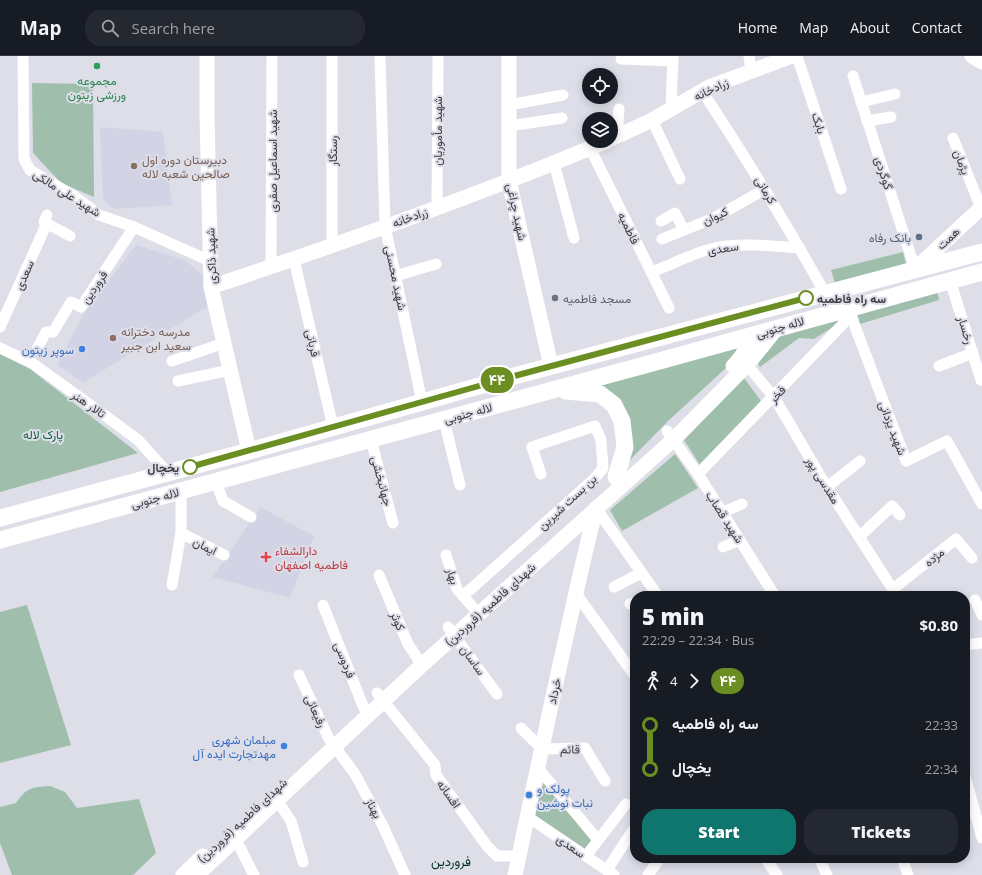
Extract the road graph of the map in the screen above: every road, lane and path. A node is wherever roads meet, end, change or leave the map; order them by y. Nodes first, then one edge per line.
1 (24, 56) edge
2 (207, 56) edge
3 (272, 56) edge
4 (332, 56) edge
5 (380, 56) edge
6 (438, 56) edge
7 (508, 56) edge
8 (749, 56) edge
9 (792, 56) edge
10 (797, 56) edge
11 (673, 58) edge
12 (621, 59) dead end
13 (751, 71) junction
14 (853, 76) dead end
15 (702, 91) junction
16 (895, 94) dead end
17 (563, 96) dead end
18 (861, 102) junction
19 (509, 105) junction
20 (619, 109) dead end
21 (671, 109) junction
22 (618, 113) edge
23 (892, 117) dead end
24 (562, 118) dead end
25 (652, 120) junction
26 (867, 121) junction
27 (509, 126) junction
28 (618, 136) edge
29 (953, 138) dead end
30 (590, 148) joint
31 (554, 164) junction
32 (680, 179) dead end
33 (509, 180) junction
34 (765, 189) junction
35 (841, 189) dead end
36 (437, 207) junction
37 (981, 208) edge
38 (661, 221) dead end
39 (385, 226) junction
40 (134, 227) junction
41 (684, 230) junction
42 (70, 236) dead end
43 (574, 238) dead end
44 (662, 239) dead end
45 (332, 245) junction
46 (800, 248) junction
47 (982, 252) edge
48 (294, 259) junction
49 (210, 261) junction
50 (436, 264) dead end
51 (272, 266) junction
52 (915, 269) junction
53 (651, 272) junction
54 (982, 272) edge
55 (395, 276) junction
56 (950, 280) junction
57 (211, 287) junction
58 (825, 293) junction
59 (669, 308) dead end
60 (848, 308) junction
61 (0, 327) edge
62 (777, 328) junction
63 (748, 336) junction
64 (224, 343) junction
65 (0, 348) edge
66 (37, 349) dead end
67 (604, 351) junction
68 (973, 353) junction
69 (172, 361) dead end
70 (747, 365) junction
71 (552, 366) junction
72 (939, 366) dead end
73 (230, 370) junction
74 (611, 374) junction
75 (981, 380) edge
76 (178, 381) dead end
77 (552, 390) junction
78 (774, 397) junction
79 (609, 401) junction
80 (422, 402) junction
81 (444, 420) junction
82 (332, 427) junction
83 (670, 435) junction
84 (371, 440) junction
85 (249, 451) junction
86 (860, 461) dead end
87 (168, 473) junction
88 (541, 474) dead end
89 (698, 474) junction
90 (616, 477) junction
91 (216, 482) junction
92 (460, 485) dead end
93 (826, 487) junction
94 (181, 491) junction
95 (73, 499) junction
96 (742, 504) dead end
97 (982, 504) edge
98 (596, 508) junction
99 (722, 513) junction
100 (900, 515) dead end
101 (251, 517) dead end
102 (0, 518) edge
103 (393, 523) dead end
104 (0, 525) edge
105 (181, 533) junction
106 (859, 537) junction
107 (0, 540) edge
108 (740, 540) junction
109 (724, 547) dead end
110 (224, 555) dead end
111 (446, 555) dead end
112 (972, 558) dead end
113 (641, 573) junction
114 (379, 575) dead end
115 (172, 585) dead end
116 (614, 587) dead end
117 (654, 591) edge
118 (772, 591) edge
119 (894, 591) edge
120 (897, 591) edge
121 (575, 592) junction
122 (975, 600) dead end
123 (323, 605) dead end
124 (471, 605) junction
125 (982, 615) edge
126 (452, 631) junction
127 (982, 643) edge
128 (970, 644) edge
129 (419, 660) junction
130 (630, 669) edge
131 (299, 675) dead end
132 (497, 694) dead end
133 (380, 696) junction
134 (366, 710) junction
135 (521, 728) dead end
136 (331, 743) junction
137 (542, 750) junction
138 (538, 768) junction
139 (605, 781) dead end
140 (970, 789) edge
141 (277, 800) junction
142 (626, 804) dead end
143 (978, 811) edge
144 (528, 817) junction
145 (630, 836) edge
146 (235, 838) junction
147 (982, 838) edge
148 (598, 840) junction
149 (520, 856) junction
150 (586, 856) junction
151 (303, 862) dead end
152 (656, 863) edge
153 (769, 863) edge
154 (821, 863) edge
155 (904, 863) edge
156 (611, 872) edge
157 (183, 875) edge
158 (197, 875) edge
159 (254, 875) edge
160 (405, 875) edge
161 (516, 875) edge
162 (648, 875) edge
163 (777, 875) edge
164 (827, 875) edge
165 (908, 875) edge

1 - 40 street, شهید علی مالکی
2 - 49 main road, شهید ذاکری
3 - 51 street, شهید اسماعیل صفری
4 - 45 street, رستگار
5 - 39 street, شهید محسنی
6 - 36 street, شهید مأموریان
7 - 19 main road, شهید چراغی
8 - 13 street
9 - 13 main road, زرادخانه
10 - 35 street, بابک
11 - 12 street
11 - 21 street
13 - 15 main road, زرادخانه
14 - 18 street, گوگردی
15 - 21 main road, زرادخانه
15 - 34 street, کرمانی
16 - 18 street
17 - 19 street
18 - 26 street, گوگردی
19 - 27 main road, شهید چراغی
20 - 22 street
21 - 25 main road, زرادخانه
23 - 26 street
24 - 27 street
25 - 28 main road, زرادخانه
25 - 32 street
26 - 52 street, گوگردی
27 - 33 main road, شهید چراغی
29 - 37 street, پژمان
30 - 31 main road, زرادخانه
30 - 53 street, فاطمیه
31 - 33 main road, زرادخانه
31 - 43 street
33 - 36 main road, زرادخانه
33 - 71 main road, شهید چراغی
34 - 41 street, کیوان
34 - 46 street, کرمانی
36 - 39 main road, زرادخانه
37 - 52 main road, همت
38 - 41 street
39 - 45 main road, زرادخانه
39 - 55 street, شهید محسنی
40 - 49 street, شهید علی مالکی
40 - 66 street, فروردین
41 - 44 street, کیوان
42 - 61 street, سعدی
45 - 48 main road, زرادخانه
46 - 53 street, سعدی
46 - 58 street, کرمانی
47 - 52 main road, لاله جنوبی
48 - 51 main road, زرادخانه
48 - 82 street, قربانی
49 - 57 main road, شهید ذاکری
50 - 55 street
51 - 57 main road, زرادخانه
52 - 58 main road, لاله جنوبی
53 - 59 street, فاطمیه
54 - 56 main road, لاله جنوبی
55 - 80 street, شهید محسنی
56 - 60 main road, لاله جنوبی
56 - 68 street, رخسار
57 - 64 main road, شهید ذاکری
58 - 67 main road, لاله جنوبی
60 - 62 main road, لاله جنوبی
60 - 78 street, فخر
60 - 97 street, شهید یزدانی
62 - 63 main road, لاله جنوبی
62 - 70 main road, شهدای فاطمیه (فروردین)
63 - 74 main road, لاله جنوبی
63 - 83 main road, شهدای فاطمیه (فروردین)
64 - 69 street
64 - 73 main road, شهید ذاکری
65 - 87 street, تالار هنر
67 - 71 main road, لاله جنوبی
67 - 74 main road
68 - 72 street
68 - 75 street, رخسار
70 - 78 street, مقدسی پور
70 - 83 main road, شهدای فاطمیه (فروردین)
71 - 80 main road, لاله جنوبی
73 - 76 street
73 - 85 main road, شهید ذاکری
74 - 77 main road, لاله جنوبی
74 - 79 main road
77 - 79 main road
77 - 81 main road, لاله جنوبی
78 - 89 street, فخر
78 - 93 street, مقدسی پور
79 - 90 main road
80 - 82 main road, لاله جنوبی
81 - 84 main road, لاله جنوبی
81 - 92 street
82 - 85 main road, لاله جنوبی
83 - 89 street, شهید قصاب
83 - 90 main road, شهدای فاطمیه (فروردین)
83 - 98 main road, شهدای فاطمیه (فروردین)
84 - 91 main road, لاله جنوبی
84 - 103 street, جهانبخشی
85 - 87 main road, لاله جنوبی
86 - 93 street
87 - 95 main road, لاله جنوبی
88 - 124 street, بن بست شیرین
89 - 99 street, شهید قصاب
90 - 124 main road, شهدای فاطمیه (فروردین)
91 - 94 main road, لاله جنوبی
91 - 101 street
93 - 106 street, مقدسی پور
94 - 105 street, ایمان
94 - 107 main road, لاله جنوبی
95 - 102 main road, لاله جنوبی
95 - 104 main road
96 - 99 street
98 - 113 street
98 - 121 main road, خرداد
98 - 124 main road, شهدای فاطمیه (فروردین)
99 - 108 street, شهید قصاب
100 - 106 street
105 - 110 street, ایمان
105 - 115 street
106 - 119 street, مقدسی پور
108 - 109 street
108 - 118 street, شهید قصاب
111 - 124 street, بهار
112 - 120 street, مژده
113 - 116 street
113 - 117 street
114 - 129 street, کوثر
121 - 130 street
121 - 137 main road, خرداد
122 - 125 street
123 - 134 street, فردوسی
124 - 126 main road, شهدای فاطمیه (فروردین)
126 - 129 main road, شهدای فاطمیه (فروردین)
126 - 132 street, ساسان
127 - 128 street
129 - 133 main road, شهدای فاطمیه (فروردین)
131 - 136 street, رفیعائی
133 - 134 main road, شهدای فاطمیه (فروردین)
133 - 149 street, افسانه
134 - 136 main road, شهدای فاطمیه (فروردین)
135 - 137 street
136 - 141 main road, شهدای فاطمیه (فروردین)
136 - 157 main road, شهدای فاطمیه (فروردین)
136 - 160 street, بهناز
137 - 138 main road, خرداد
137 - 139 street, قائم
138 - 144 main road, خرداد
138 - 148 street
140 - 143 street
141 - 146 main road, شهدای فاطمیه (فروردین)
141 - 151 street
142 - 148 street
143 - 147 street
144 - 149 main road, خرداد
144 - 150 street, سعدی
145 - 156 street
146 - 158 main road, شهدای فاطمیه (فروردین)
146 - 159 street
148 - 150 street
149 - 161 main road, خرداد
150 - 156 street, سعدی
152 - 162 street
153 - 163 street
154 - 164 street
155 - 165 street

